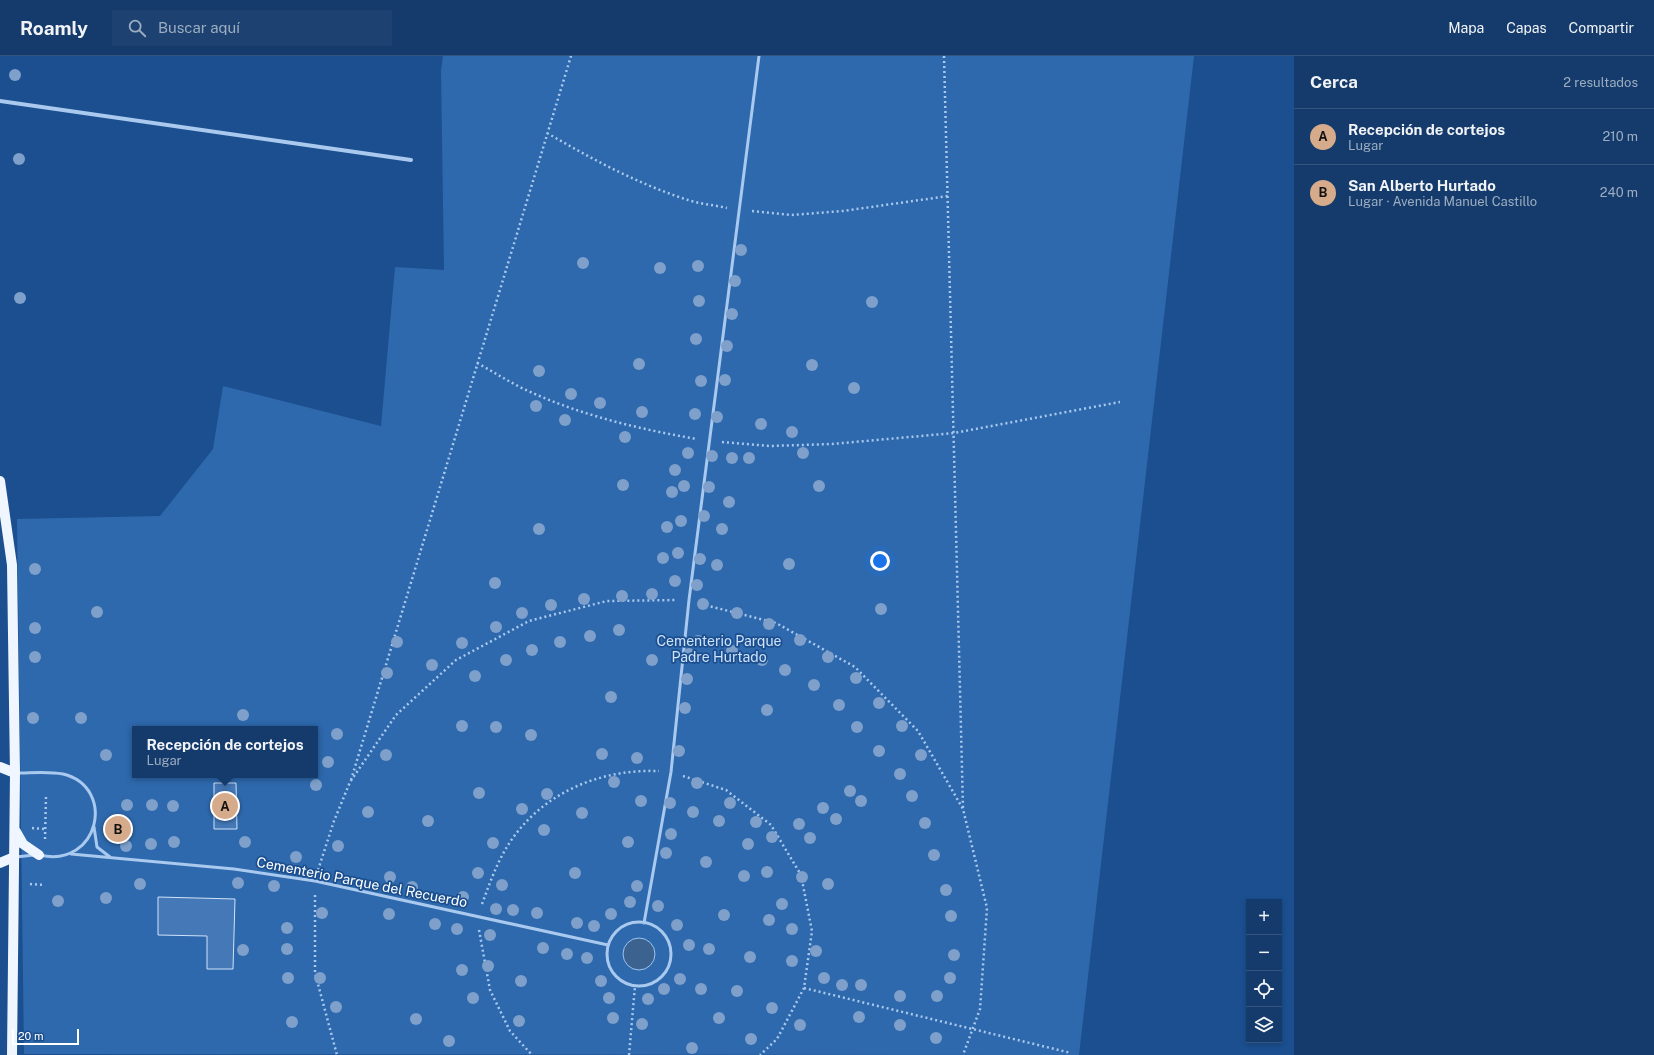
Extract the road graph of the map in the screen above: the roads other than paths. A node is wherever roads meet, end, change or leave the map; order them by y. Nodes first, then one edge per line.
1 (759, 56) edge
2 (0, 101) edge
3 (411, 160) dead end
4 (0, 481) edge
5 (0, 767) edge
6 (15, 774) junction
7 (94, 827) junction
8 (14, 828) junction
9 (71, 854) junction
10 (39, 855) junction
11 (14, 857) junction
12 (110, 857) junction
13 (0, 863) edge
14 (644, 923) junction
15 (608, 945) junction
16 (12, 1055) edge

1 - 14 lane
2 - 3 street
4 - 6 main road
5 - 6 main road
6 - 7 lane
6 - 8 main road
7 - 9 lane
7 - 12 lane
8 - 10 main road
8 - 11 main road
9 - 10 lane
9 - 12 lane, Cementerio Parque del Recuerdo
10 - 11 lane
11 - 13 main road
11 - 16 main road
12 - 15 lane, Cementerio Parque del Recuerdo
14 - 15 lane
14 - 15 lane

